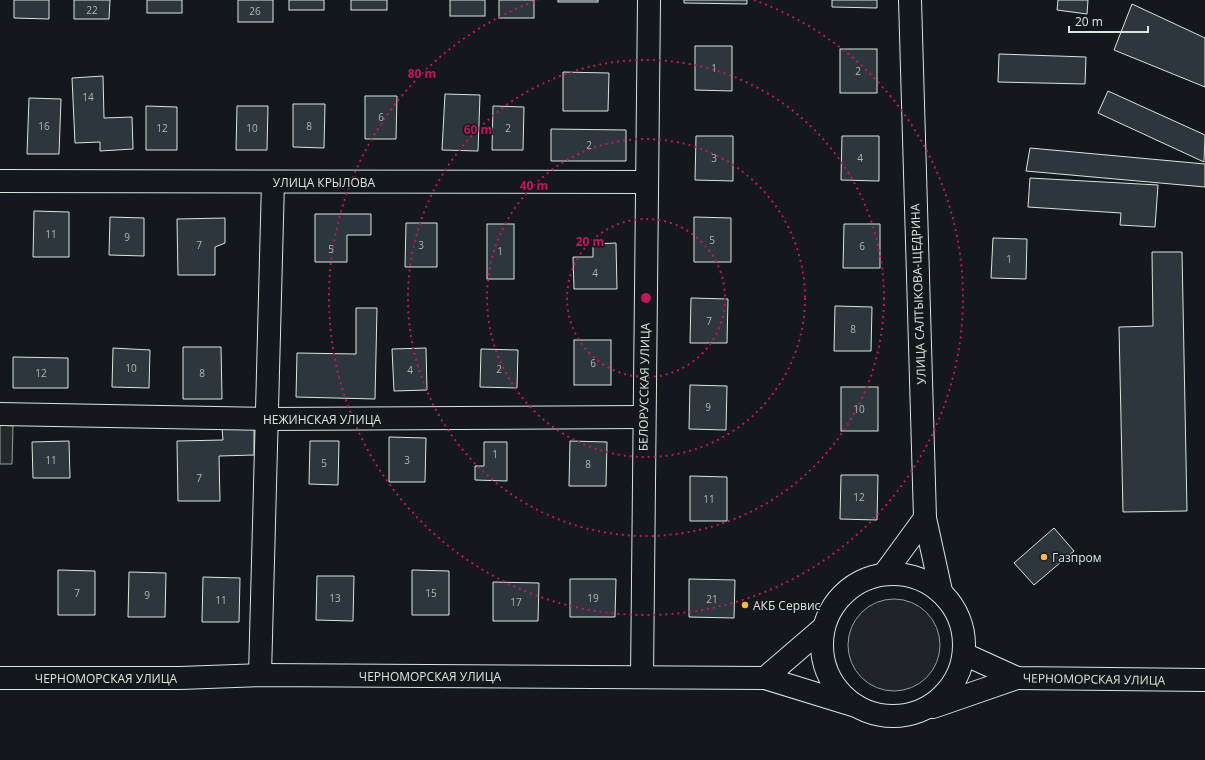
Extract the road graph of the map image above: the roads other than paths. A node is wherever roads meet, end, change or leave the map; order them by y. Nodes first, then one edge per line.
1 (649, 0) edge
2 (910, 0) edge
3 (0, 181) edge
4 (273, 182) junction
5 (648, 182) junction
6 (0, 414) edge
7 (644, 417) junction
8 (267, 419) junction
9 (925, 518) junction
10 (884, 574) junction
11 (941, 591) junction
12 (823, 628) junction
13 (964, 654) junction
14 (260, 675) junction
15 (642, 677) junction
16 (0, 678) edge
17 (765, 678) junction
18 (1017, 678) junction
19 (1205, 680) edge
20 (856, 706) junction
21 (923, 710) junction

1 - 5 street, БЕЛОРУССКАЯ УЛИЦА
2 - 9 street, УЛИЦА САЛТЫКОВА-ЩЕДРИНА
3 - 4 street, УЛИЦА КРЫЛОВА
4 - 5 street, УЛИЦА КРЫЛОВА
4 - 8 street
5 - 7 street, БЕЛОРУССКАЯ УЛИЦА
6 - 8 street, НЕЖИНСКАЯ УЛИЦА
7 - 8 street, НЕЖИНСКАЯ УЛИЦА
7 - 15 street, БЕЛОРУССКАЯ УЛИЦА
8 - 14 street
9 - 10 street
9 - 11 street, УЛИЦА САЛТЫКОВА-ЩЕДРИНА
10 - 11 street
10 - 12 street
11 - 13 street
12 - 17 street
12 - 20 street
13 - 18 street, ЧЕРНОМОРСКАЯ УЛИЦА
13 - 21 street
14 - 15 street, ЧЕРНОМОРСКАЯ УЛИЦА
14 - 16 street, ЧЕРНОМОРСКАЯ УЛИЦА
15 - 17 street, ЧЕРНОМОРСКАЯ УЛИЦА
17 - 20 street, ЧЕРНОМОРСКАЯ УЛИЦА
18 - 19 street, ЧЕРНОМОРСКАЯ УЛИЦА
18 - 21 street
20 - 21 street

